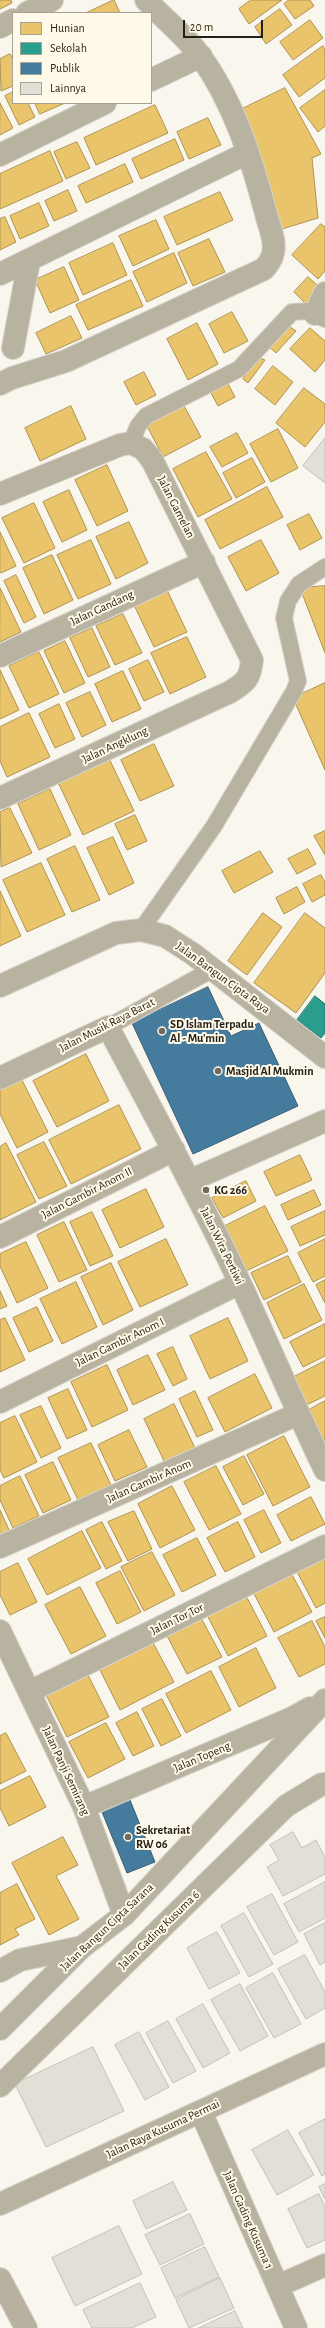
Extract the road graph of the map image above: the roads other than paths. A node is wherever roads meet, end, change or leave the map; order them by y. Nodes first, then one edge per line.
1 (52, 0) edge
2 (146, 0) edge
3 (29, 12) edge
4 (12, 21) edge
5 (0, 27) edge
6 (201, 56) junction
7 (152, 80) edge
8 (103, 104) edge
9 (247, 153) junction
10 (0, 155) edge
11 (29, 261) junction
12 (0, 274) edge
13 (325, 293) edge
14 (320, 317) edge
15 (7, 344) edge
16 (6, 381) edge
17 (131, 443) junction
18 (2, 487) edge
19 (204, 562) junction
20 (325, 567) edge
21 (0, 656) edge
22 (230, 692) joint
23 (0, 798) edge
24 (141, 930) junction
25 (213, 969) junction
26 (0, 986) edge
27 (108, 1027) junction
28 (325, 1057) edge
29 (0, 1078) edge
30 (324, 1124) edge
31 (174, 1150) junction
32 (189, 1181) junction
33 (0, 1237) edge
34 (240, 1283) junction
35 (0, 1402) edge
36 (298, 1414) junction
37 (325, 1470) edge
38 (325, 1546) edge
39 (0, 1547) edge
40 (0, 1631) edge
41 (29, 1692) junction
42 (322, 1703) edge
43 (325, 1784) edge
44 (84, 1807) junction
45 (124, 1915) junction
46 (82, 1947) junction
47 (0, 1970) edge
48 (0, 2029) edge
49 (325, 2054) edge
50 (0, 2086) edge
51 (201, 2112) junction
52 (0, 2204) edge
53 (325, 2265) edge
54 (0, 2279) edge
55 (278, 2286) junction
56 (26, 2328) edge
57 (296, 2328) edge

1 - 3 street
2 - 6 street
4 - 5 street
6 - 7 street
6 - 9 street
8 - 10 street
9 - 11 street
9 - 16 street
11 - 12 street
11 - 15 street
13 - 14 street
14 - 17 lane
15 - 16 street
17 - 18 street
17 - 19 street, Jalan Gamelan
19 - 21 street, Jalan Gandang
19 - 22 street, Jalan Gamelan
20 - 24 lane
22 - 23 street, Jalan Angklung
24 - 25 street, Jalan Bangun Cipta Raya
24 - 26 street, Jalan Bangun Cipta Raya
25 - 27 lane, Jalan Musik Raya Barat
25 - 28 street, Jalan Bangun Cipta Raya
27 - 29 street, Jalan Musik Raya Barat
27 - 31 street, Jalan Wira Pertiwi
30 - 32 street
31 - 32 street, Jalan Wira Pertiwi
31 - 33 street, Jalan Gambir Anom II
32 - 34 street, Jalan Wira Pertiwi
34 - 35 street, Jalan Gambir Anom I
34 - 36 street, Jalan Wira Pertiwi
36 - 37 street, Jalan Wira Pertiwi
36 - 39 street, Jalan Gambir Anom
38 - 41 street, Jalan Tor Tor
40 - 41 street, Jalan Panji Semirang
41 - 44 street, Jalan Panji Semirang
42 - 44 street, Jalan Topeng
42 - 45 street, Jalan Bangun Cipta Sarana
43 - 50 street, Jalan Gading Kusuma 6
44 - 45 street, Jalan Panji Semirang
45 - 46 street, Jalan Bangun Cipta Sarana
46 - 47 street
46 - 48 street, Jalan Bangun Cipta Sarana
49 - 51 street, Jalan Raya Kusuma Permai
51 - 52 street, Jalan Raya Kusuma Permai
51 - 55 street, Jalan Gading Kusuma 1
53 - 55 street
54 - 56 street
55 - 57 street, Jalan Gading Kusuma 1

